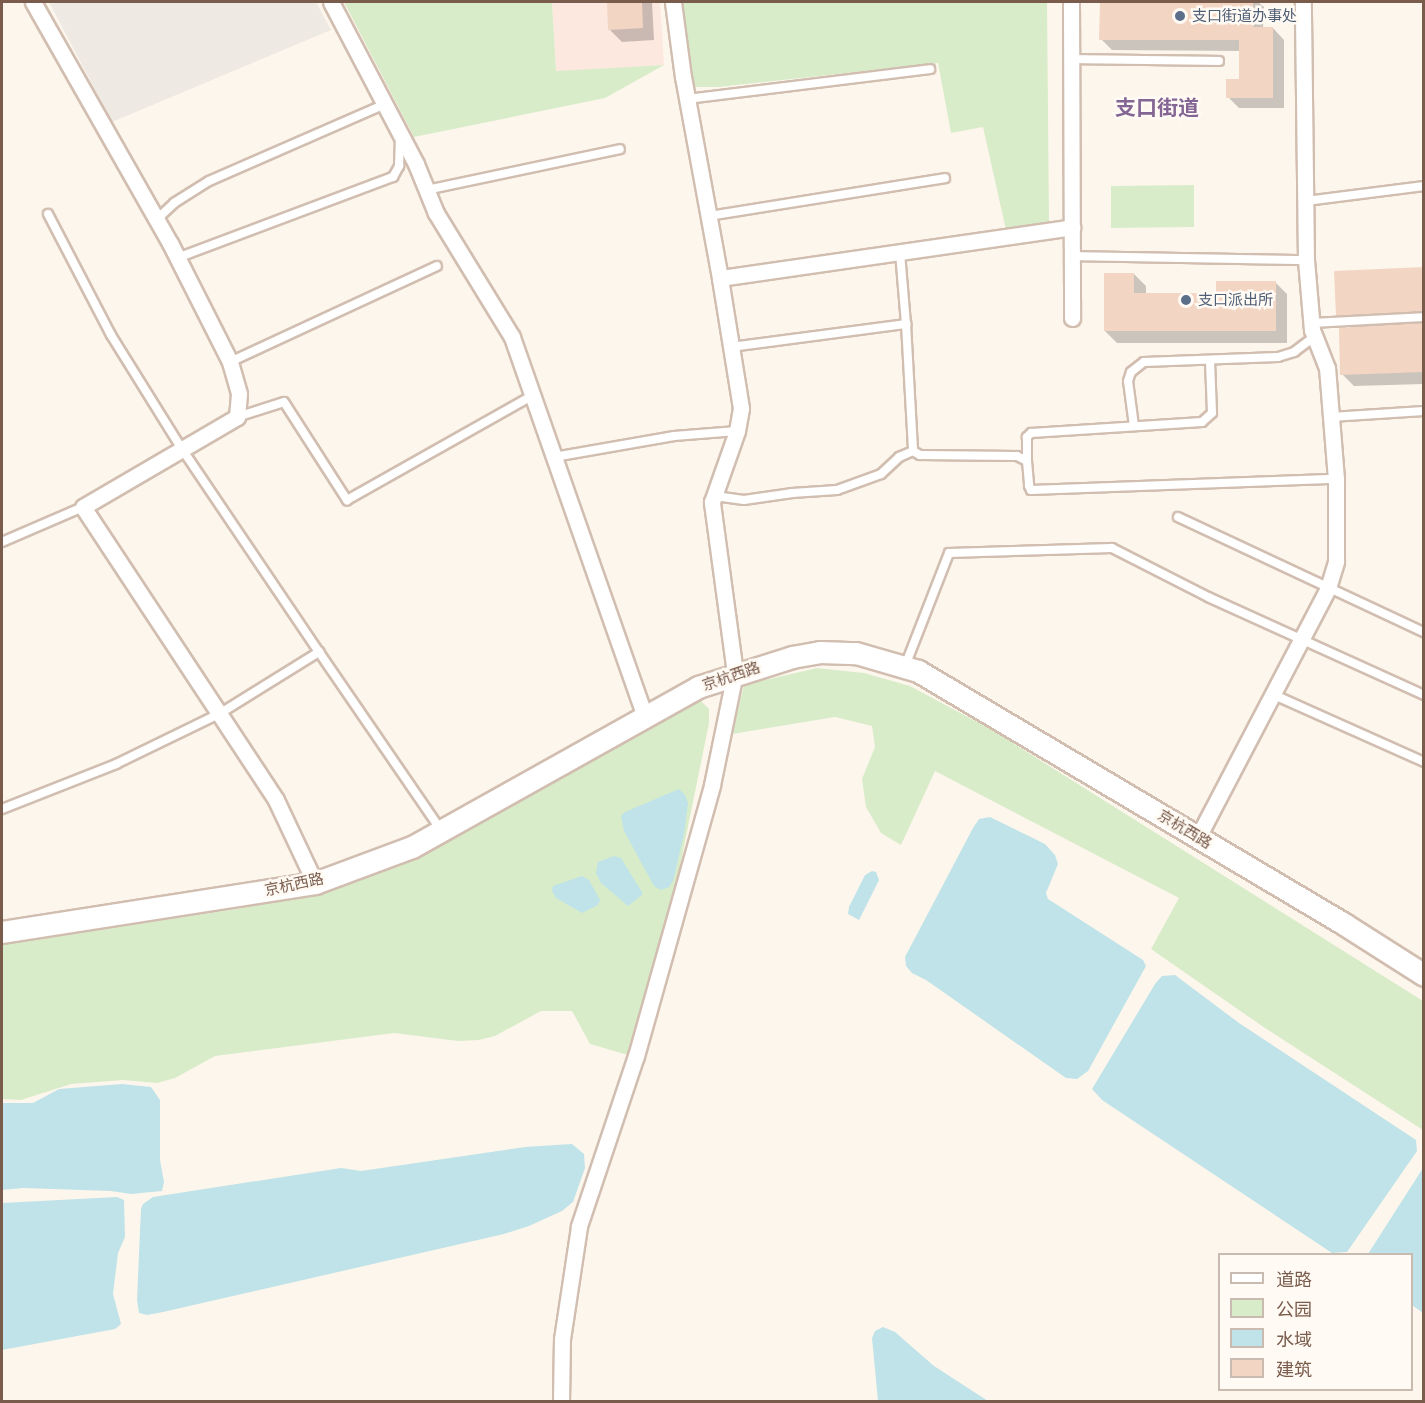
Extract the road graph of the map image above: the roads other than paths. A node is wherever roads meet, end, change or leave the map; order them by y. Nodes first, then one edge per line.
1 (33, 2) edge
2 (331, 2) edge
3 (673, 2) edge
4 (1071, 2) edge
5 (1303, 2) edge
6 (1071, 59) junction
7 (1219, 62) dead end
8 (930, 69) dead end
9 (687, 99) junction
10 (385, 104) junction
11 (401, 134) junction
12 (620, 149) dead end
13 (945, 178) dead end
14 (1424, 186) edge
15 (426, 190) junction
16 (1306, 201) junction
17 (48, 214) dead end
18 (709, 216) junction
19 (156, 220) junction
20 (1071, 227) junction
21 (900, 252) junction
22 (1072, 256) junction
23 (177, 258) junction
24 (1306, 260) junction
25 (437, 266) dead end
26 (720, 278) junction
27 (1424, 317) edge
28 (1072, 318) dead end
29 (906, 324) junction
30 (1313, 330) junction
31 (731, 347) junction
32 (1210, 361) junction
33 (230, 362) junction
34 (532, 395) junction
35 (1424, 411) edge
36 (237, 417) junction
37 (1331, 417) junction
38 (1134, 426) junction
39 (737, 430) junction
40 (182, 449) junction
41 (913, 451) junction
42 (554, 457) junction
43 (1027, 461) junction
44 (1336, 479) junction
45 (714, 496) junction
46 (83, 507) junction
47 (1178, 517) dead end
48 (2, 542) edge
49 (1328, 588) junction
50 (1424, 632) edge
51 (1301, 639) junction
52 (319, 652) junction
53 (904, 667) junction
54 (735, 673) junction
55 (1272, 694) junction
56 (1424, 695) edge
57 (219, 714) junction
58 (645, 717) junction
59 (1424, 762) edge
60 (2, 809) edge
61 (442, 831) junction
62 (1198, 837) junction
63 (315, 882) junction
64 (2, 932) edge
65 (1424, 975) edge
66 (561, 1401) edge

1 - 19 street
2 - 10 street
3 - 9 street
4 - 6 street
5 - 16 street
6 - 7 lane
6 - 20 street
8 - 9 lane
9 - 18 street
10 - 11 street
10 - 19 lane
11 - 15 street
11 - 23 lane
12 - 15 lane
13 - 18 lane
14 - 16 lane
15 - 34 street
16 - 24 street
17 - 40 lane
18 - 26 street
19 - 23 street
20 - 21 street
20 - 22 street
21 - 26 street
21 - 29 lane
22 - 24 lane
22 - 28 street
23 - 33 street
24 - 30 street
25 - 33 lane
26 - 31 street
27 - 30 lane
29 - 31 lane
29 - 41 lane
30 - 32 lane
30 - 37 street
31 - 39 street
32 - 38 lane
32 - 38 lane
33 - 36 street
34 - 36 lane
34 - 42 street
35 - 37 lane
36 - 40 street
37 - 44 street
38 - 43 lane
39 - 42 lane
39 - 45 street
40 - 46 street
40 - 52 lane
41 - 43 lane
41 - 45 lane
42 - 58 street
43 - 44 lane
44 - 49 street
45 - 54 street
46 - 48 lane
46 - 57 street
47 - 49 lane
49 - 50 lane
49 - 51 street
51 - 53 lane
51 - 55 street
51 - 56 lane
52 - 57 lane
52 - 61 lane
53 - 54 main road, 京杭西路
53 - 62 main road, 京杭西路
54 - 58 main road, 京杭西路
54 - 66 street
55 - 59 lane
55 - 62 street
57 - 60 lane
57 - 63 street
58 - 61 main road, 京杭西路
61 - 63 main road, 京杭西路
62 - 65 main road, 京杭西路
63 - 64 main road, 京杭西路

